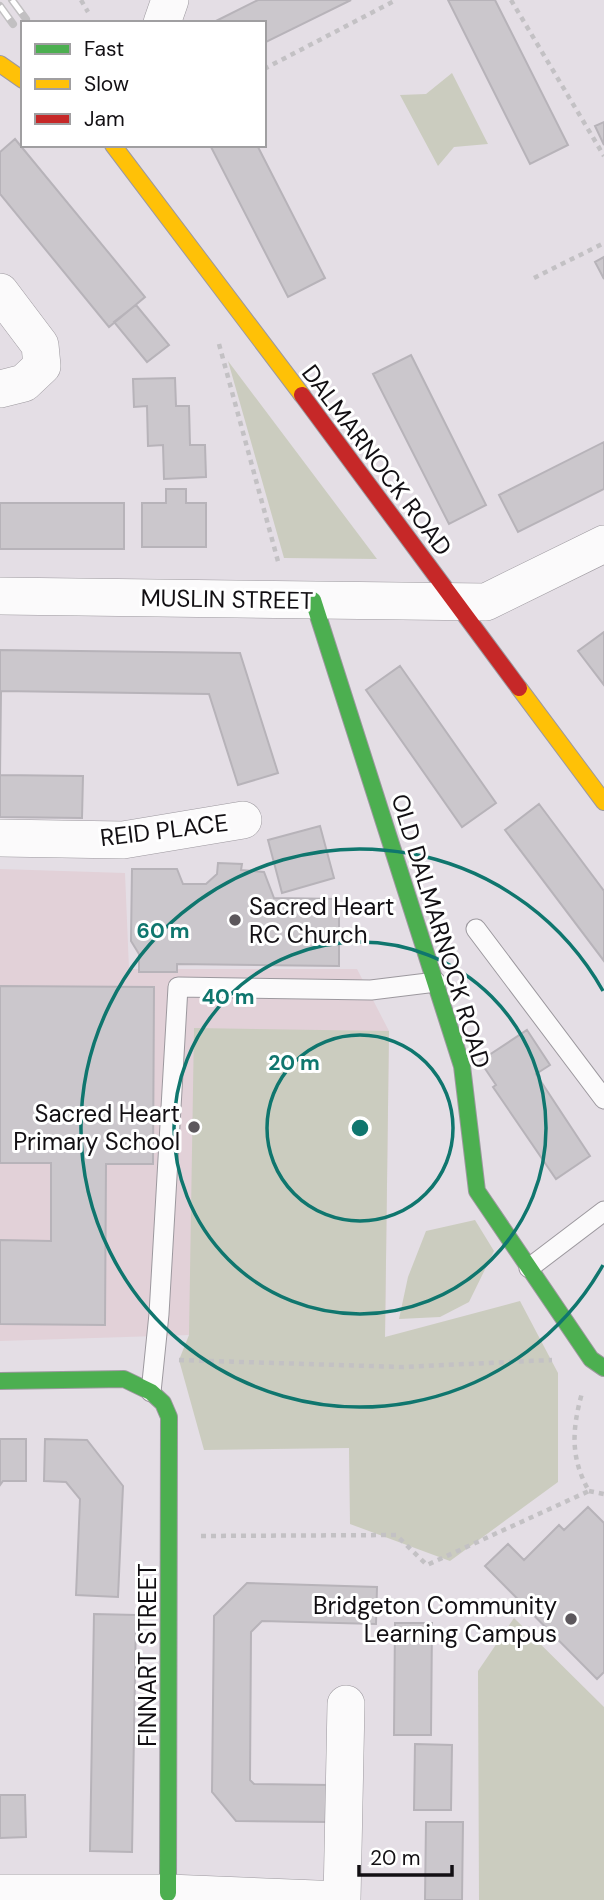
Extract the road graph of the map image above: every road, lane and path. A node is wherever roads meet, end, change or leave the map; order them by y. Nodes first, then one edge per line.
1 (81, 0) edge
2 (170, 0) edge
3 (396, 0) edge
4 (511, 0) edge
5 (88, 12) dead end
6 (163, 21) edge
7 (0, 64) edge
8 (266, 68) edge
9 (21, 79) edge
10 (115, 147) edge
11 (604, 156) edge
12 (604, 243) edge
13 (534, 278) dead end
14 (0, 292) edge
15 (231, 301) junction
16 (0, 389) edge
17 (604, 544) edge
18 (0, 596) edge
19 (301, 600) junction
20 (455, 602) junction
21 (604, 802) edge
22 (243, 820) dead end
23 (0, 838) edge
24 (476, 929) dead end
25 (436, 982) junction
26 (604, 1099) edge
27 (604, 1211) edge
28 (528, 1268) junction
29 (598, 1364) edge
30 (0, 1381) edge
31 (151, 1392) junction
32 (589, 1491) junction
33 (604, 1494) edge
34 (170, 1536) junction
35 (346, 1703) dead end
36 (0, 1893) edge
37 (167, 1893) junction
38 (342, 1900) edge

1 - 5 path
2 - 6 street
3 - 8 path
4 - 11 path
7 - 9 street
10 - 15 street, DALMARNOCK ROAD
12 - 13 path
14 - 16 street
15 - 19 path
15 - 20 street, DALMARNOCK ROAD
17 - 20 street, MUSLIN STREET
18 - 19 street, MUSLIN STREET
19 - 20 street, MUSLIN STREET
19 - 25 street, OLD DALMARNOCK ROAD
20 - 21 street, DALMARNOCK ROAD
22 - 23 street, REID PLACE
24 - 26 lane
25 - 28 street, OLD DALMARNOCK ROAD
25 - 31 lane
27 - 28 lane
28 - 29 street, OLD DALMARNOCK ROAD
29 - 31 path
29 - 32 path
30 - 31 street
31 - 34 street, FINNART STREET
32 - 33 path
32 - 34 path
34 - 37 street, FINNART STREET
35 - 38 street
36 - 37 street
37 - 38 street

